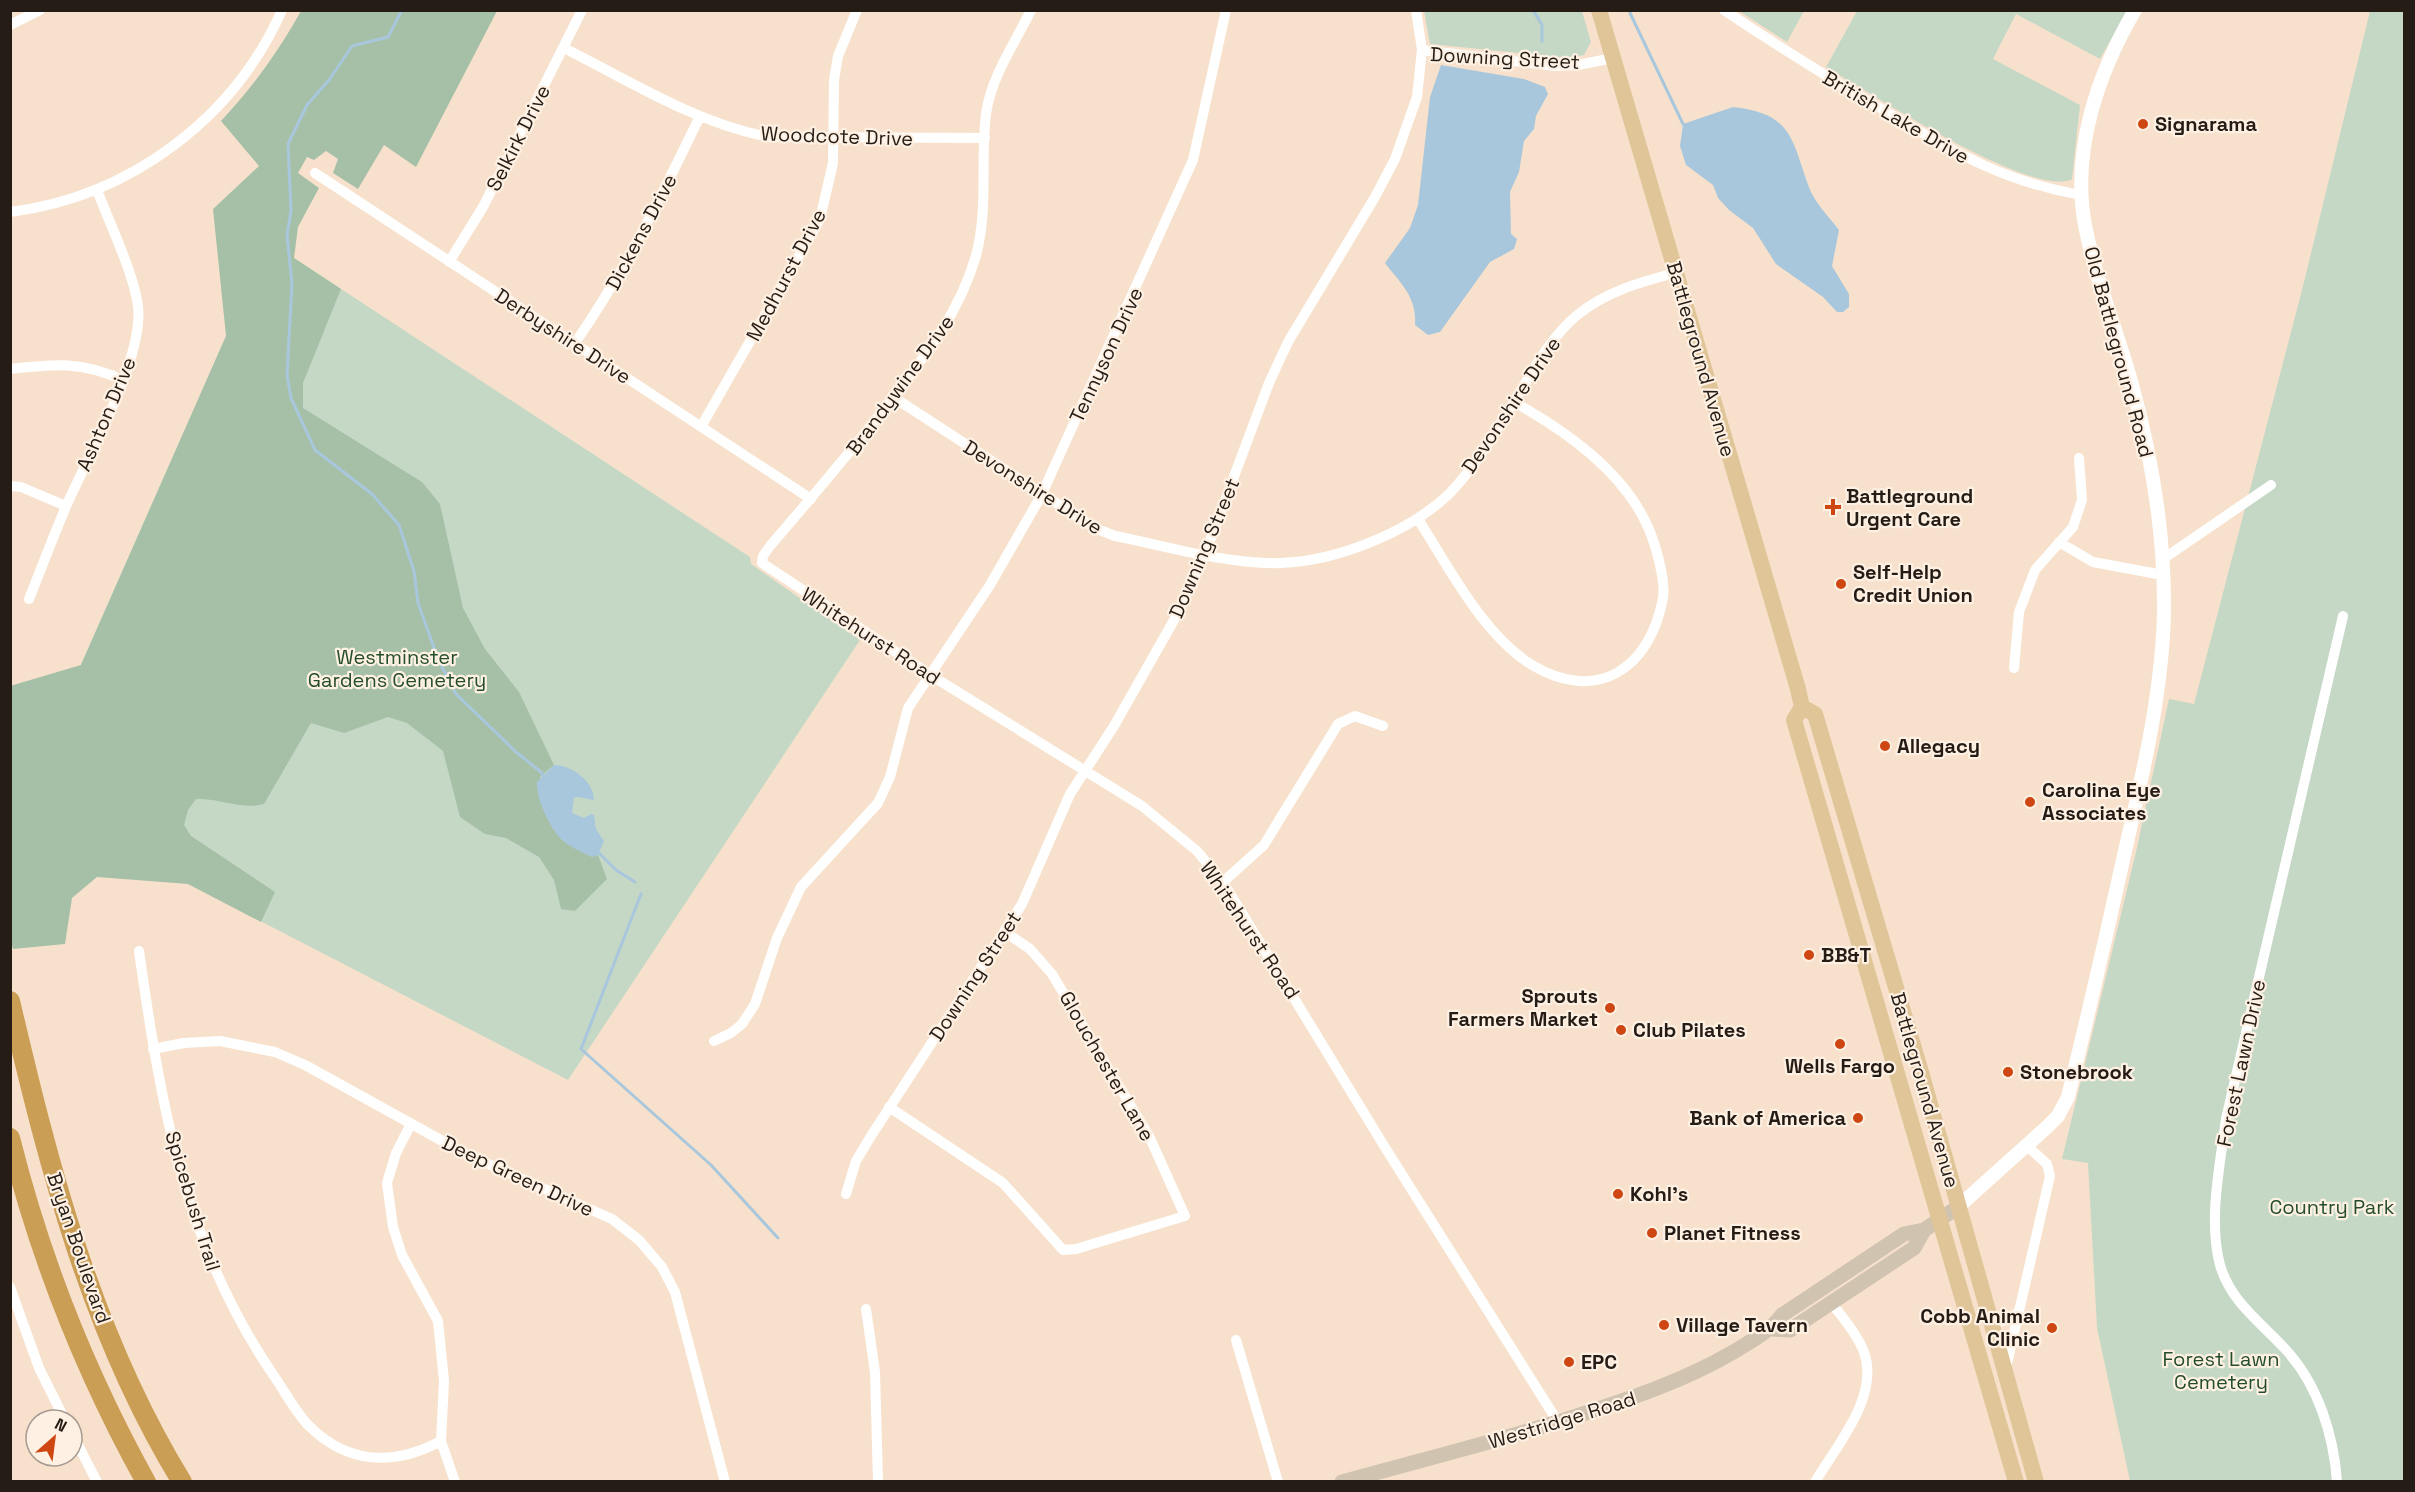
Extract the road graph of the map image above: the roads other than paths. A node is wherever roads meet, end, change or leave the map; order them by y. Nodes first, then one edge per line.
1 (40, 10) edge
2 (282, 10) edge
3 (582, 10) edge
4 (857, 10) edge
5 (1031, 10) edge
6 (1226, 10) edge
7 (1416, 10) edge
8 (1599, 10) edge
9 (1724, 10) edge
10 (2135, 10) edge
11 (10, 25) edge
12 (564, 48) junction
13 (1422, 50) junction
14 (1613, 58) junction
15 (700, 116) junction
16 (834, 138) junction
17 (985, 138) junction
18 (315, 173) dead end
19 (97, 190) junction
20 (2082, 195) junction
21 (10, 212) edge
22 (449, 262) junction
23 (1676, 273) junction
24 (574, 343) junction
25 (10, 369) edge
26 (123, 380) junction
27 (893, 397) junction
28 (1514, 402) junction
29 (702, 425) junction
30 (2079, 458) dead end
31 (2271, 485) dead end
32 (10, 486) edge
33 (1041, 496) junction
34 (811, 498) junction
35 (66, 506) junction
36 (1418, 519) junction
37 (2059, 542) junction
38 (1205, 554) junction
39 (2163, 559) junction
40 (762, 563) joint
41 (2163, 575) junction
42 (29, 599) dead end
43 (2343, 616) dead end
44 (2014, 668) dead end
45 (932, 676) junction
46 (1802, 707) junction
47 (1383, 726) dead end
48 (1085, 770) junction
49 (1223, 882) junction
50 (1841, 883) junction
51 (1877, 924) junction
52 (1005, 932) junction
53 (139, 951) dead end
54 (10, 1001) edge
55 (714, 1041) dead end
56 (153, 1049) junction
57 (889, 1107) junction
58 (411, 1124) junction
59 (10, 1138) edge
60 (2027, 1146) junction
61 (846, 1194) dead end
62 (1958, 1207) junction
63 (1941, 1219) junction
64 (1924, 1230) junction
65 (10, 1287) edge
66 (1831, 1303) junction
67 (866, 1309) dead end
68 (2017, 1313) junction
69 (100, 1316) junction
70 (1990, 1325) junction
71 (1772, 1329) junction
72 (1236, 1340) dead end
73 (2005, 1372) junction
74 (59, 1408) edge
75 (1558, 1422) junction
76 (441, 1441) junction
77 (84, 1457) edge
78 (97, 1482) edge
79 (146, 1482) edge
80 (182, 1482) edge
81 (198, 1482) edge
82 (455, 1482) edge
83 (725, 1482) edge
84 (878, 1482) edge
85 (1278, 1482) edge
86 (1342, 1482) edge
87 (1815, 1482) edge
88 (2016, 1482) edge
89 (2036, 1482) edge
90 (2337, 1482) edge

1 - 11 street
2 - 19 street
3 - 12 street, Selkirk Drive
4 - 16 street, Medhurst Drive
5 - 17 street, Brandywine Drive
6 - 33 street, Tennyson Drive
7 - 13 street
8 - 14 main road, Battleground Avenue
9 - 20 street, British Lake Drive
10 - 20 street, Old Battleground Road
12 - 15 street, Woodcote Drive
12 - 22 street, Selkirk Drive
13 - 14 street, Downing Street
13 - 38 street, Downing Street
14 - 23 main road, Battleground Avenue
15 - 16 street, Woodcote Drive
15 - 24 street, Dickens Drive
16 - 17 street, Woodcote Drive
16 - 29 street, Medhurst Drive
17 - 27 street, Brandywine Drive
18 - 22 street, Derbyshire Drive
19 - 21 street
19 - 26 street, Ashton Drive
20 - 39 street, Old Battleground Road
22 - 24 street, Derbyshire Drive
23 - 28 street, Devonshire Drive
23 - 46 main road, Battleground Avenue
24 - 29 street, Derbyshire Drive
25 - 26 street
26 - 35 street, Ashton Drive
27 - 33 street, Devonshire Drive
27 - 34 street, Brandywine Drive
28 - 36 street, Devonshire Drive
28 - 36 street
29 - 34 street, Derbyshire Drive
30 - 37 street
31 - 39 street
32 - 35 street
33 - 38 street, Devonshire Drive
33 - 45 street, Tennyson Drive
34 - 40 street, Brandywine Drive
35 - 42 street, Ashton Drive
36 - 38 street, Devonshire Drive
37 - 41 street
37 - 44 street
38 - 48 street, Downing Street
39 - 41 street, Old Battleground Road
40 - 45 street, Whitehurst Road
41 - 60 street, Old Battleground Road
43 - 90 street, Forest Lawn Drive
45 - 48 street, Whitehurst Road
45 - 55 street, Tennyson Drive
46 - 50 main road, Battleground Avenue
46 - 51 main road, Battleground Avenue
47 - 49 street
48 - 49 street, Whitehurst Road
48 - 52 street, Downing Street
49 - 75 street, Whitehurst Road
50 - 51 main road
50 - 63 main road, Battleground Avenue
51 - 62 main road, Battleground Avenue
52 - 57 street, Downing Street
52 - 57 street, Glouchester Lane
53 - 56 street, Spicebush Trail
54 - 69 highway, Bryan Boulevard
56 - 58 street, Deep Green Drive
56 - 76 street, Spicebush Trail
57 - 61 street, Downing Street
58 - 76 street
58 - 83 street, Deep Green Drive
59 - 79 highway, Bryan Boulevard
60 - 62 street, Westridge Road
60 - 68 street
62 - 63 main road, Westridge Road
62 - 70 main road, Battleground Avenue
63 - 64 main road, Westridge Road
63 - 88 main road, Battleground Avenue
64 - 66 main road, Westridge Road
64 - 71 main road, Westridge Road
65 - 74 street
66 - 71 main road, Westridge Road
66 - 87 street
67 - 84 street
68 - 70 street
68 - 73 street
69 - 80 highway, Bryan Boulevard
69 - 81 highway
70 - 73 main road, Battleground Avenue
71 - 75 main road, Westridge Road
72 - 85 street
73 - 89 main road, Battleground Avenue
75 - 86 main road, Westridge Road
76 - 82 street
77 - 78 street

